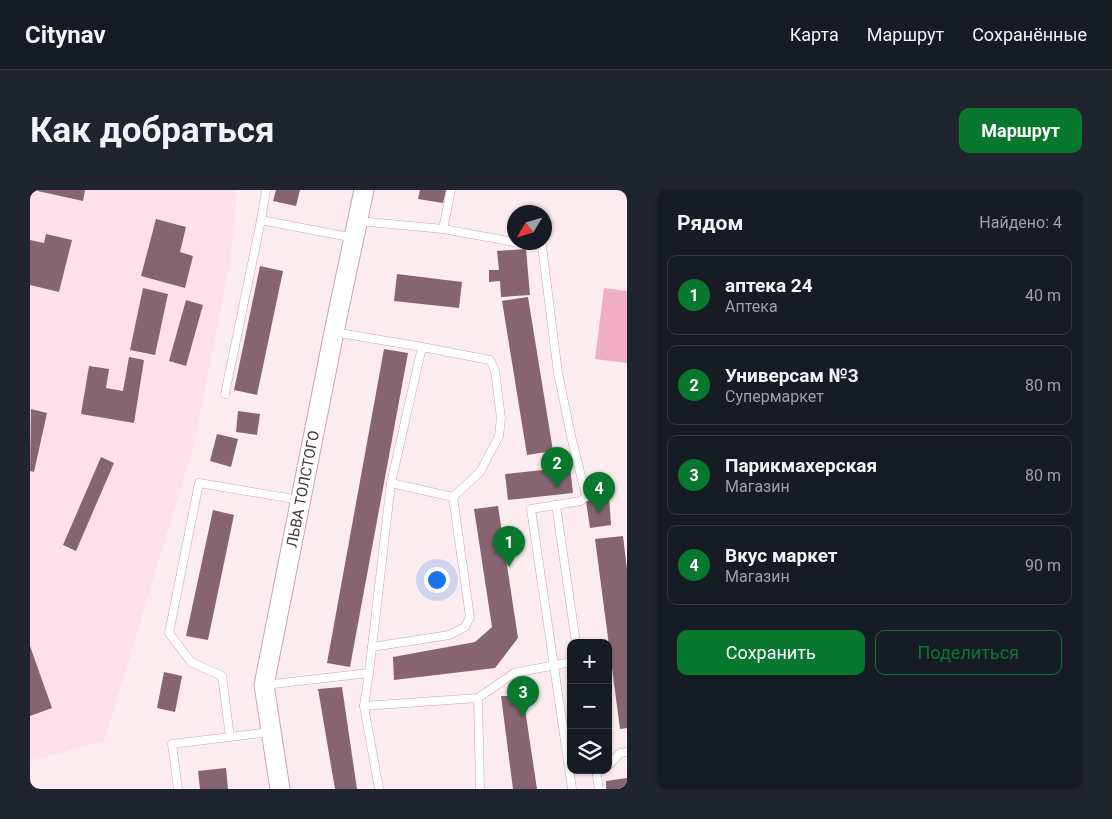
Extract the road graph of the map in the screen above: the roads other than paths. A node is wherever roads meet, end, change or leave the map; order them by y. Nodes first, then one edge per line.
1 (266, 190) edge
2 (364, 190) edge
3 (451, 190) edge
4 (261, 220) junction
5 (356, 229) junction
6 (443, 229) junction
7 (507, 241) edge
8 (543, 250) edge
9 (334, 332) junction
10 (422, 347) junction
11 (225, 394) dead end
12 (391, 483) junction
13 (453, 497) junction
14 (300, 500) junction
15 (556, 505) junction
16 (575, 639) edge
17 (372, 647) junction
18 (567, 663) edge
19 (553, 665) junction
20 (369, 673) junction
21 (264, 685) junction
22 (478, 698) junction
23 (364, 706) junction
24 (271, 732) junction
25 (230, 737) junction
26 (627, 752) edge
27 (612, 762) edge
28 (597, 774) edge
29 (178, 789) edge
30 (280, 789) edge
31 (379, 789) edge
32 (480, 789) edge
33 (572, 789) edge
34 (599, 789) edge

1 - 4 lane
2 - 5 street, ЛЬВА ТОЛСТОГО
3 - 6 lane
4 - 5 lane
4 - 11 lane
5 - 6 lane
5 - 9 street, ЛЬВА ТОЛСТОГО
6 - 7 lane
8 - 15 lane
9 - 10 lane
9 - 14 street, ЛЬВА ТОЛСТОГО
10 - 12 lane
10 - 13 lane
12 - 13 lane
12 - 17 lane
13 - 17 lane
14 - 21 street, ЛЬВА ТОЛСТОГО
14 - 25 lane
15 - 16 lane
15 - 19 lane
17 - 20 lane
18 - 19 lane
19 - 22 lane
19 - 33 lane
20 - 21 lane
20 - 23 lane
21 - 24 street, ЛЬВА ТОЛСТОГО
22 - 23 lane
22 - 32 lane
23 - 31 lane
24 - 25 lane
24 - 30 street, ЛЬВА ТОЛСТОГО
25 - 29 lane
26 - 27 lane
28 - 34 lane

